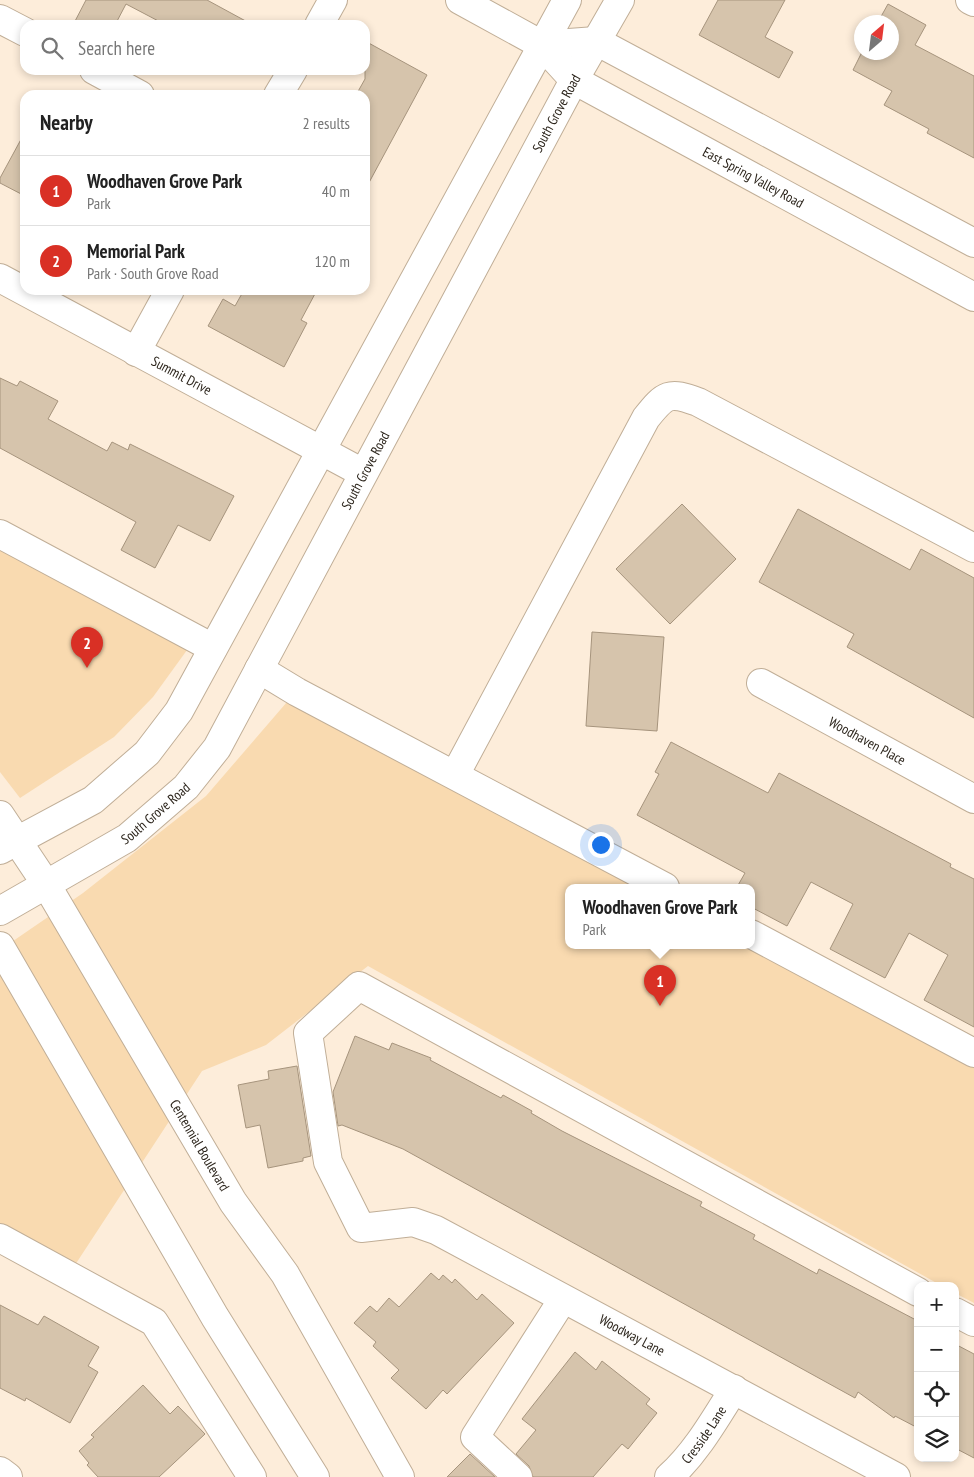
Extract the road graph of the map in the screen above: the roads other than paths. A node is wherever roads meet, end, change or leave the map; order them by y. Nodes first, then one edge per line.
1 (333, 0) edge
2 (460, 0) edge
3 (567, 0) edge
4 (620, 0) edge
5 (970, 0) edge
6 (974, 2) edge
7 (0, 19) edge
8 (322, 20) edge
9 (20, 29) edge
10 (596, 41) junction
11 (542, 45) junction
12 (103, 75) edge
13 (290, 75) edge
14 (574, 80) junction
15 (131, 90) edge
16 (281, 90) edge
17 (974, 243) edge
18 (0, 278) edge
19 (20, 289) edge
20 (31, 295) edge
21 (167, 295) edge
22 (974, 297) edge
23 (136, 352) junction
24 (320, 452) junction
25 (364, 473) junction
26 (0, 534) edge
27 (974, 548) edge
28 (213, 648) junction
29 (259, 669) junction
30 (761, 683) dead end
31 (455, 775) junction
32 (974, 799) edge
33 (0, 815) edge
34 (9, 845) edge
35 (46, 884) junction
36 (659, 884) edge
37 (0, 911) edge
38 (755, 936) edge
39 (0, 946) edge
40 (974, 1053) edge
41 (0, 1238) edge
42 (914, 1290) edge
43 (563, 1299) junction
44 (959, 1314) edge
45 (974, 1322) edge
46 (734, 1389) junction
47 (0, 1471) edge
48 (8, 1477) edge
49 (252, 1477) edge
50 (315, 1477) edge
51 (400, 1477) edge
52 (518, 1477) edge
53 (669, 1477) edge
54 (896, 1477) edge

1 - 8 main road
2 - 11 main road, East Spring Valley Road
3 - 11 main road
4 - 10 main road, South Grove Road
5 - 6 main road
7 - 9 main road
10 - 11 main road
10 - 14 main road, South Grove Road
10 - 17 main road
11 - 14 main road, East Spring Valley Road
11 - 24 main road
12 - 15 main road
13 - 16 main road
14 - 22 main road, East Spring Valley Road
14 - 25 main road, South Grove Road
18 - 19 main road, Summit Drive
20 - 23 main road, Summit Drive
21 - 23 main road
23 - 24 main road, Summit Drive
24 - 25 main road, Summit Drive
24 - 28 main road
25 - 29 main road, South Grove Road
26 - 28 main road
27 - 31 main road
28 - 34 main road
29 - 31 main road
29 - 35 main road, South Grove Road
30 - 32 main road, Woodhaven Place
31 - 36 main road
33 - 34 main road, Centennial Boulevard
34 - 35 main road, Centennial Boulevard
35 - 37 main road, South Grove Road
35 - 51 main road, Centennial Boulevard
38 - 40 main road
39 - 50 main road
41 - 49 main road
42 - 43 main road, Woodway Lane
43 - 46 main road, Woodway Lane
43 - 52 main road
44 - 45 main road
46 - 53 main road, Cresside Lane
46 - 54 main road, Woodway Lane
47 - 48 main road

